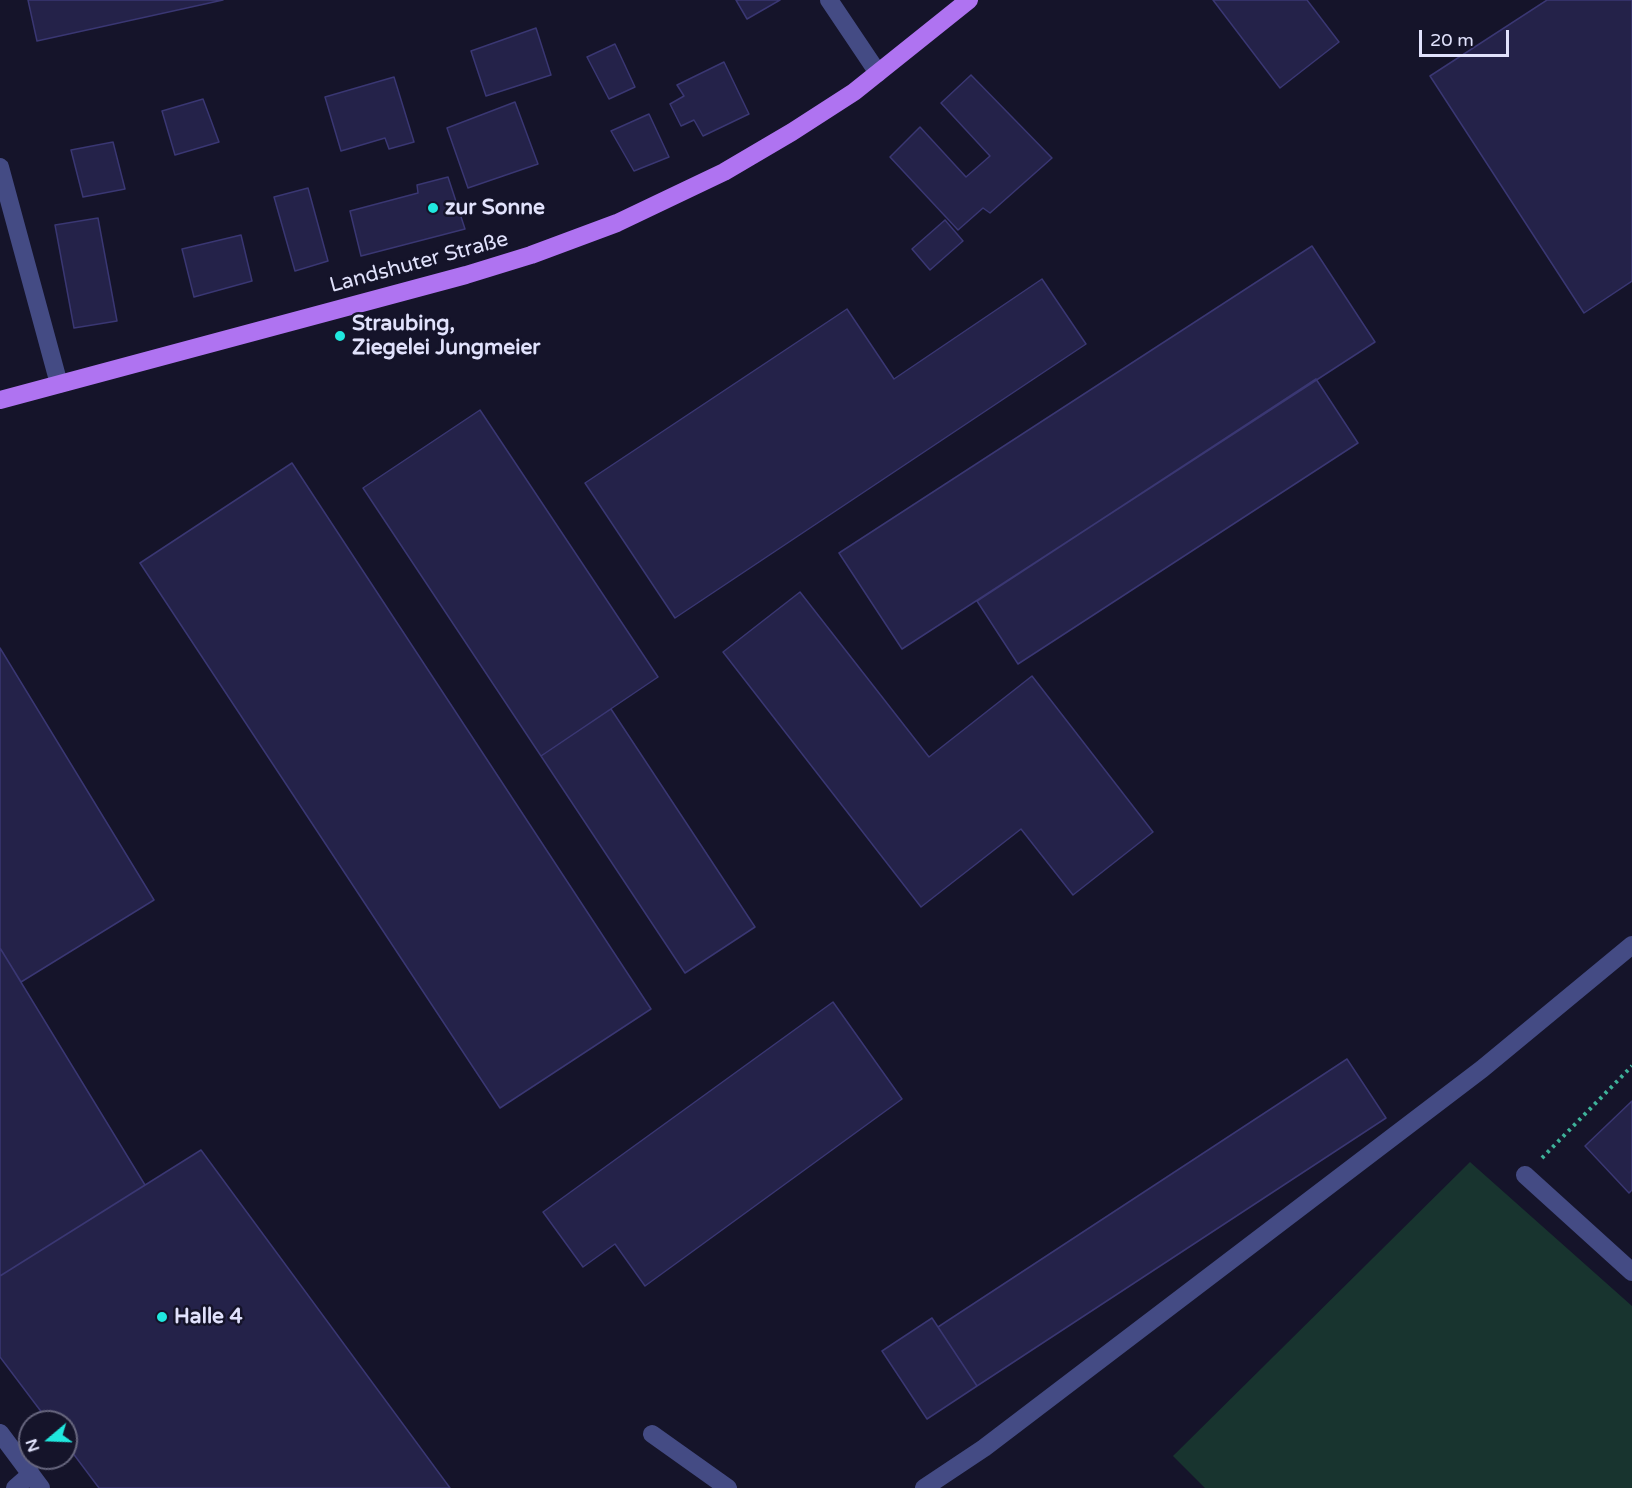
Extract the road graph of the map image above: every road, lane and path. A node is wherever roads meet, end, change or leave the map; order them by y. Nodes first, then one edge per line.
1 (829, 0) edge
2 (969, 0) edge
3 (878, 73) junction
4 (0, 167) edge
5 (59, 384) junction
6 (0, 400) edge
7 (1632, 945) edge
8 (1632, 1066) edge
9 (1525, 1175) joint
10 (1632, 1272) edge
11 (0, 1433) edge
12 (652, 1434) dead end
13 (36, 1481) edge
14 (15, 1488) edge
15 (728, 1488) edge
16 (924, 1488) edge

1 - 3 street
2 - 3 main road, Landshuter Straße
3 - 5 main road, Landshuter Straße
4 - 5 street
5 - 6 main road, Landshuter Straße
7 - 16 street
8 - 9 path
9 - 10 street
11 - 13 street
12 - 15 street
13 - 14 street

